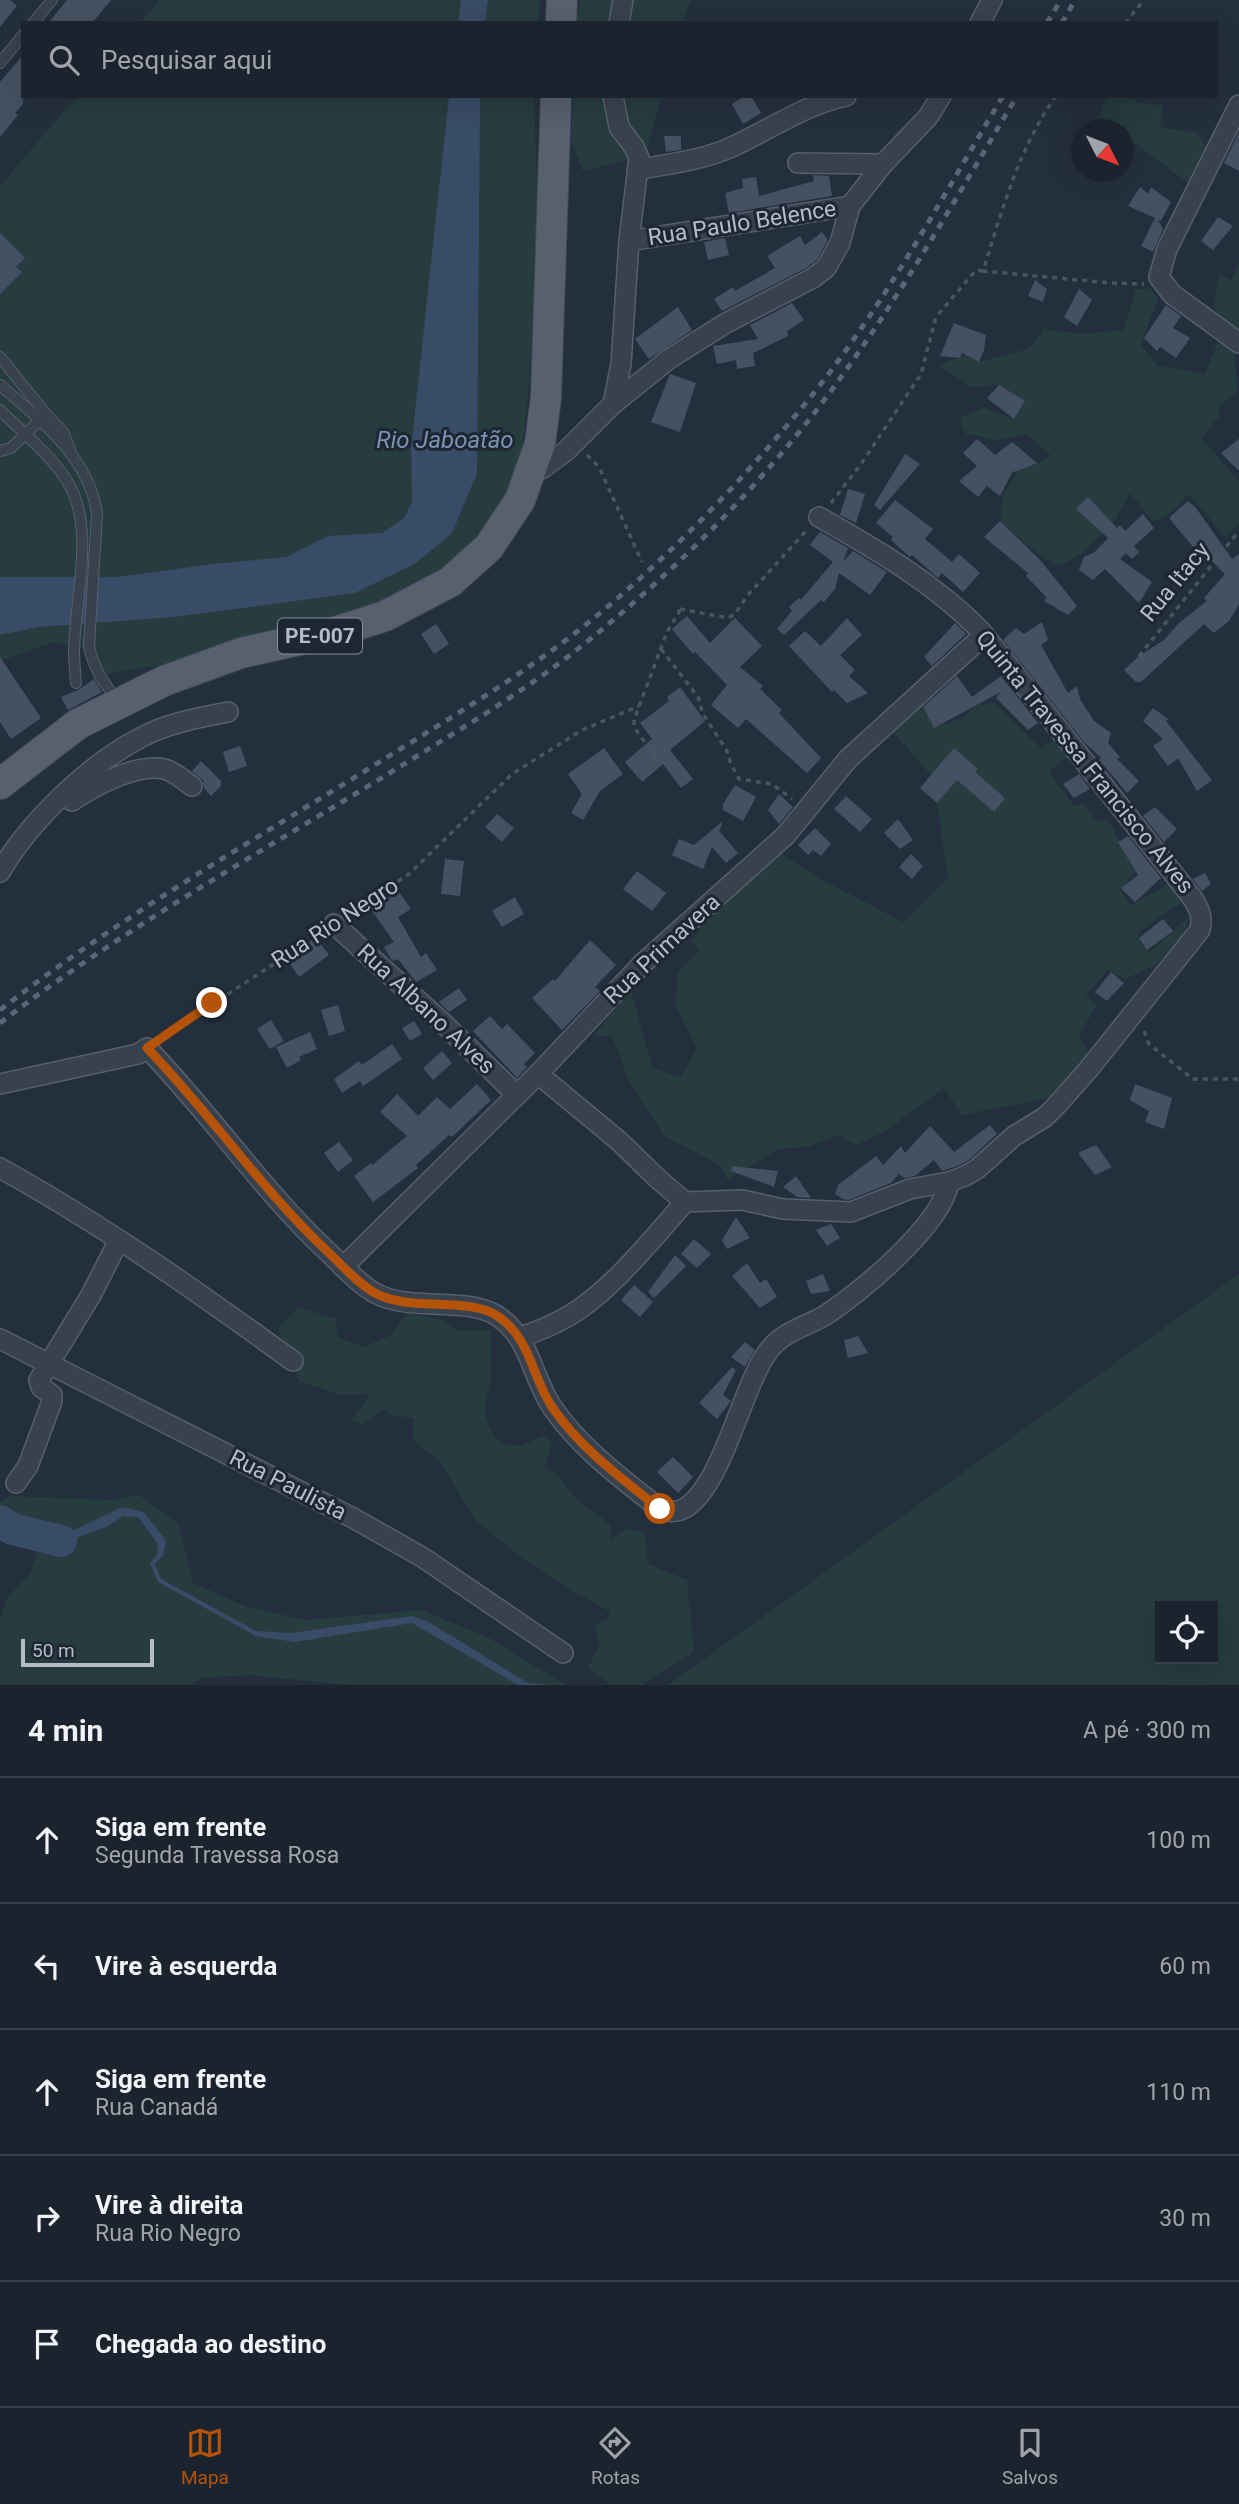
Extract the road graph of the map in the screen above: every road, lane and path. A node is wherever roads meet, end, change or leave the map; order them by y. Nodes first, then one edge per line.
1 (52, 0) edge
2 (562, 0) edge
3 (623, 0) edge
4 (992, 0) edge
5 (1144, 0) edge
6 (35, 21) edge
7 (561, 21) edge
8 (619, 21) edge
9 (981, 21) edge
10 (1127, 21) edge
11 (21, 37) edge
12 (0, 63) edge
13 (556, 98) edge
14 (612, 98) edge
15 (840, 98) edge
16 (940, 98) edge
17 (1055, 98) edge
18 (1239, 106) edge
19 (799, 163) dead end
20 (883, 164) junction
21 (637, 170) junction
22 (850, 206) junction
23 (629, 241) junction
24 (983, 271) junction
25 (1161, 281) junction
26 (1239, 344) edge
27 (0, 357) edge
28 (0, 385) edge
29 (613, 404) junction
30 (0, 410) edge
31 (43, 417) junction
32 (25, 436) junction
33 (0, 451) edge
34 (589, 456) dead end
35 (528, 475) junction
36 (819, 517) junction
37 (1239, 531) edge
38 (642, 562) dead end
39 (984, 635) junction
40 (661, 649) junction
41 (1139, 656) dead end
42 (76, 683) dead end
43 (119, 703) junction
44 (639, 706) junction
45 (228, 712) dead end
46 (656, 758) dead end
47 (0, 784) edge
48 (192, 786) dead end
49 (804, 813) junction
50 (24, 840) junction
51 (0, 872) edge
52 (334, 924) junction
53 (1135, 1010) junction
54 (147, 1048) junction
55 (538, 1074) junction
56 (1239, 1079) edge
57 (0, 1084) edge
58 (517, 1095) junction
59 (0, 1168) edge
60 (949, 1182) junction
61 (685, 1202) junction
62 (119, 1240) junction
63 (343, 1267) junction
64 (520, 1337) junction
65 (0, 1339) edge
66 (293, 1361) dead end
67 (49, 1364) junction
68 (16, 1483) dead end
69 (563, 1653) dead end

1 - 6 lane
2 - 7 main road
3 - 8 street
4 - 9 street
5 - 10 path
11 - 12 lane
13 - 35 main road, PE-007
14 - 21 street
15 - 21 street
16 - 20 street
17 - 24 path
18 - 25 street
19 - 20 street
20 - 22 street
21 - 23 street
22 - 23 street, Rua Paulo Belence
22 - 29 street
23 - 29 street, Rua Paulo Belence
24 - 25 path
24 - 36 path
25 - 26 street
27 - 31 lane
28 - 31 lane
29 - 35 street
30 - 32 lane
31 - 32 lane
31 - 43 lane
32 - 33 lane
32 - 42 lane
34 - 38 path
35 - 43 main road, PE-007
36 - 39 street, Quinta Travessa Francisco Alves
36 - 40 path
37 - 41 path, Rua Itacy
39 - 49 street, Rua Primavera
39 - 53 street, Quinta Travessa Francisco Alves
40 - 44 path
40 - 49 path
43 - 47 main road, PE-007
44 - 46 path
44 - 52 path, Rua Rio Negro
45 - 50 street
48 - 50 street
49 - 55 street, Rua Primavera
50 - 51 street
52 - 54 path, Rua Rio Negro
52 - 58 street, Rua Albano Alves
53 - 56 path
53 - 60 street, Quinta Travessa Francisco Alves
54 - 57 street
54 - 63 street
55 - 58 street, Rua Primavera
55 - 61 street
58 - 63 street, Rua Primavera
59 - 62 street
60 - 61 street, Quinta Travessa Francisco Alves
60 - 64 street
61 - 64 street
62 - 66 street
62 - 67 street
63 - 64 street
65 - 67 street, Rua Paulista
67 - 68 street
67 - 69 street, Rua Paulista

